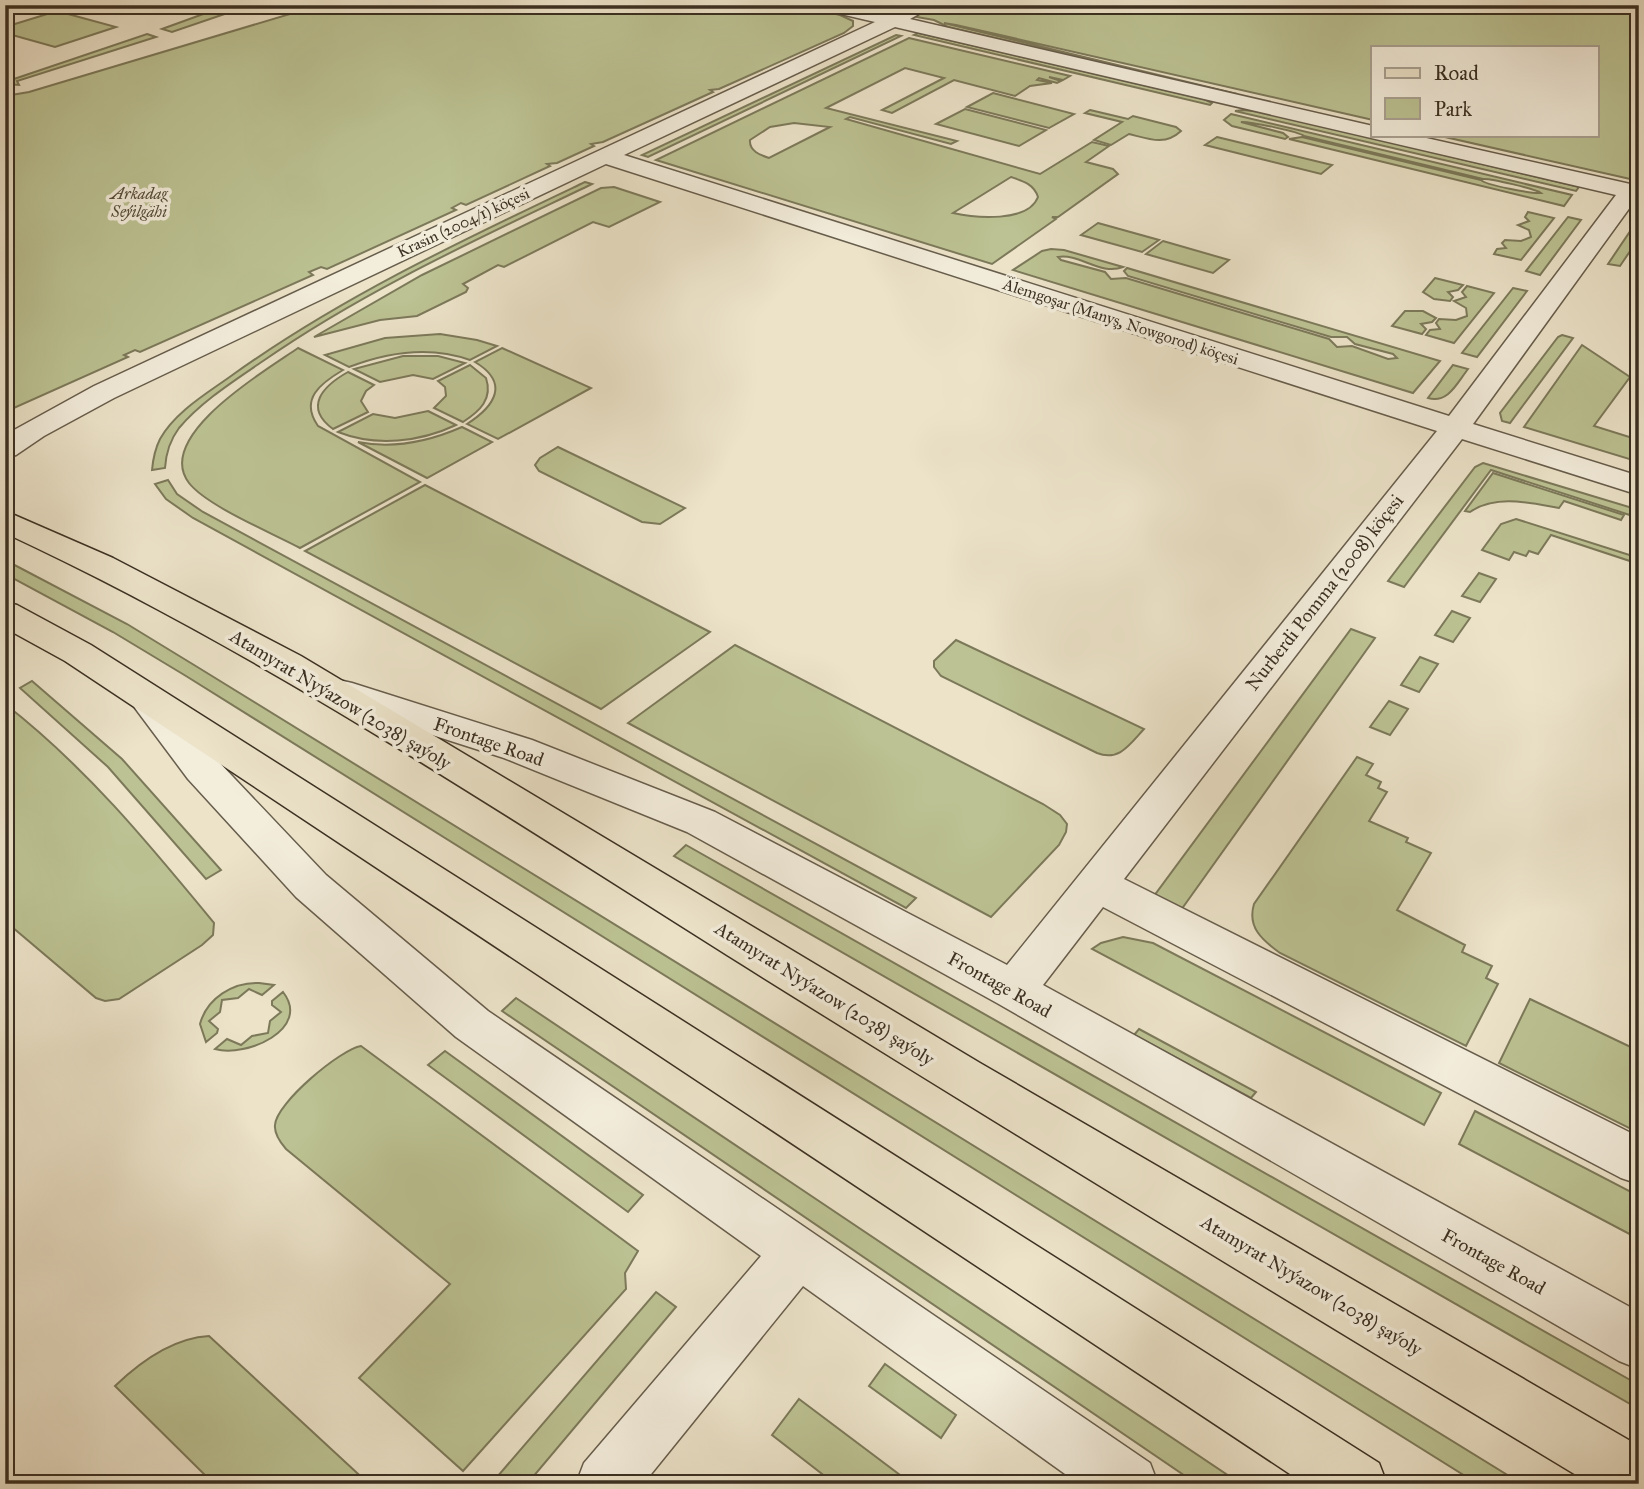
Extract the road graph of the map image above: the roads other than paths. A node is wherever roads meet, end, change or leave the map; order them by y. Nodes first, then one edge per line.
1 (825, 5) edge
2 (926, 5) edge
3 (895, 21) junction
4 (1371, 132) edge
5 (1390, 136) edge
6 (603, 156) junction
7 (1634, 192) edge
8 (1455, 428) junction
9 (5, 449) edge
10 (1639, 486) edge
11 (5, 521) edge
12 (5, 613) edge
13 (331, 690) junction
14 (148, 699) junction
15 (1096, 884) junction
16 (1013, 990) junction
17 (1639, 1162) edge
18 (797, 1253) junction
19 (1639, 1342) edge
20 (1639, 1479) edge
21 (605, 1484) edge
22 (1129, 1484) edge
23 (1358, 1484) edge

1 - 3 street
2 - 3 street, Krasin (2004/1) köçesi
3 - 4 street
3 - 6 street, Krasin (2004/1) köçesi
5 - 7 street
6 - 8 street, Älemgoşar (Manyş, Nowgorod) köçesi
6 - 9 street, Krasin (2004/1) köçesi
7 - 8 street, Nurberdi Pomma (2008) köçesi
8 - 10 street, Älemgoşar (Manyş, Nowgorod) köçesi
8 - 15 street, Nurberdi Pomma (2008) köçesi
11 - 13 main road, Atamyrat Nyýazow (2038) şaýoly
12 - 14 main road
13 - 16 street, Frontage Road
13 - 20 main road, Atamyrat Nyýazow (2038) şaýoly
14 - 18 street
14 - 23 main road
15 - 16 street, Nurberdi Pomma (2008) köçesi
15 - 17 street
16 - 19 street, Frontage Road
18 - 21 street
18 - 22 street

